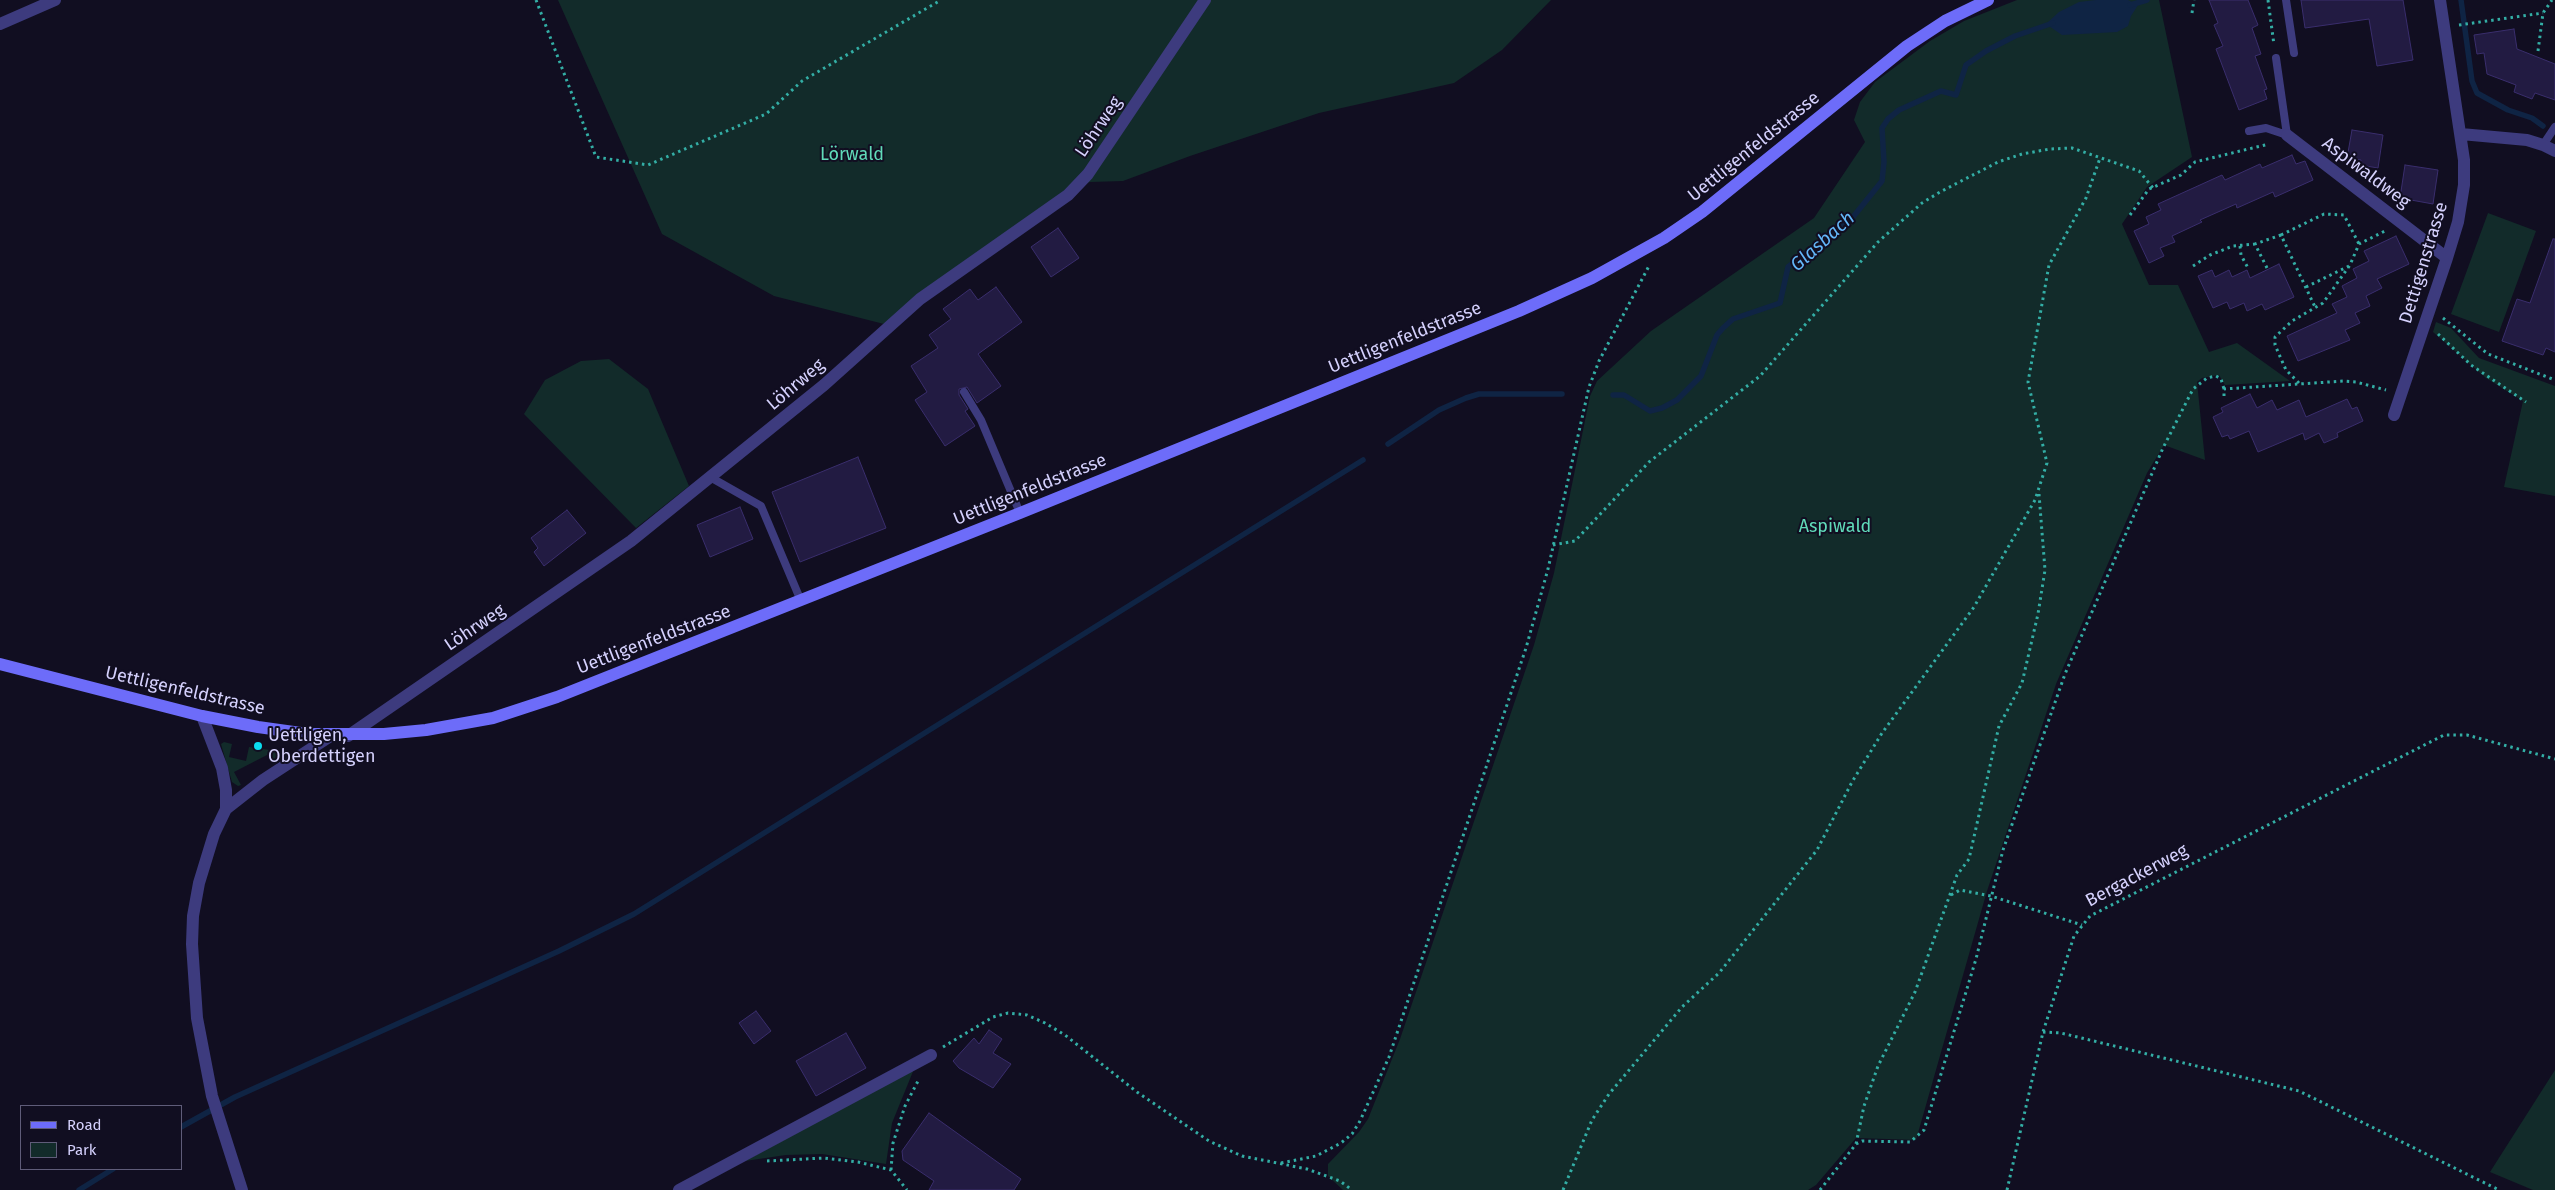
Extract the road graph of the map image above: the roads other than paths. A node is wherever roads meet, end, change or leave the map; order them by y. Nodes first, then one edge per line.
1 (55, 0) edge
2 (1205, 0) edge
3 (1988, 0) edge
4 (2286, 0) edge
5 (2440, 0) edge
6 (0, 24) edge
7 (2294, 53) dead end
8 (2276, 58) road end
9 (2555, 127) edge
10 (2248, 131) dead end
11 (2461, 134) junction
12 (2289, 137) junction
13 (2543, 144) junction
14 (2555, 151) edge
15 (2447, 258) junction
16 (964, 392) dead end
17 (2394, 414) dead end
18 (710, 477) junction
19 (1020, 513) junction
20 (801, 601) junction
21 (0, 664) edge
22 (202, 716) junction
23 (332, 735) junction
24 (348, 736) junction
25 (226, 809) junction
26 (931, 1055) road end
27 (242, 1190) edge
28 (679, 1190) edge

1 - 6 street
2 - 18 street, Löhrweg
3 - 19 main road, Uettligenfeldstrasse
4 - 7 lane
5 - 11 street, Dettigenstrasse
8 - 12 lane
9 - 13 lane
10 - 12 lane
11 - 13 street
11 - 15 street, Dettigenstrasse
12 - 15 street, Aspiwaldweg
13 - 14 street
15 - 17 street, Dettigenstrasse
16 - 19 lane
18 - 20 lane
18 - 24 street, Löhrweg
19 - 20 main road, Uettligenfeldstrasse
20 - 24 main road, Uettligenfeldstrasse
21 - 22 main road, Uettligenfeldstrasse
22 - 23 main road, Uettligenfeldstrasse
22 - 25 street
23 - 24 main road, Uettligenfeldstrasse
23 - 25 street
25 - 27 street
26 - 28 street

